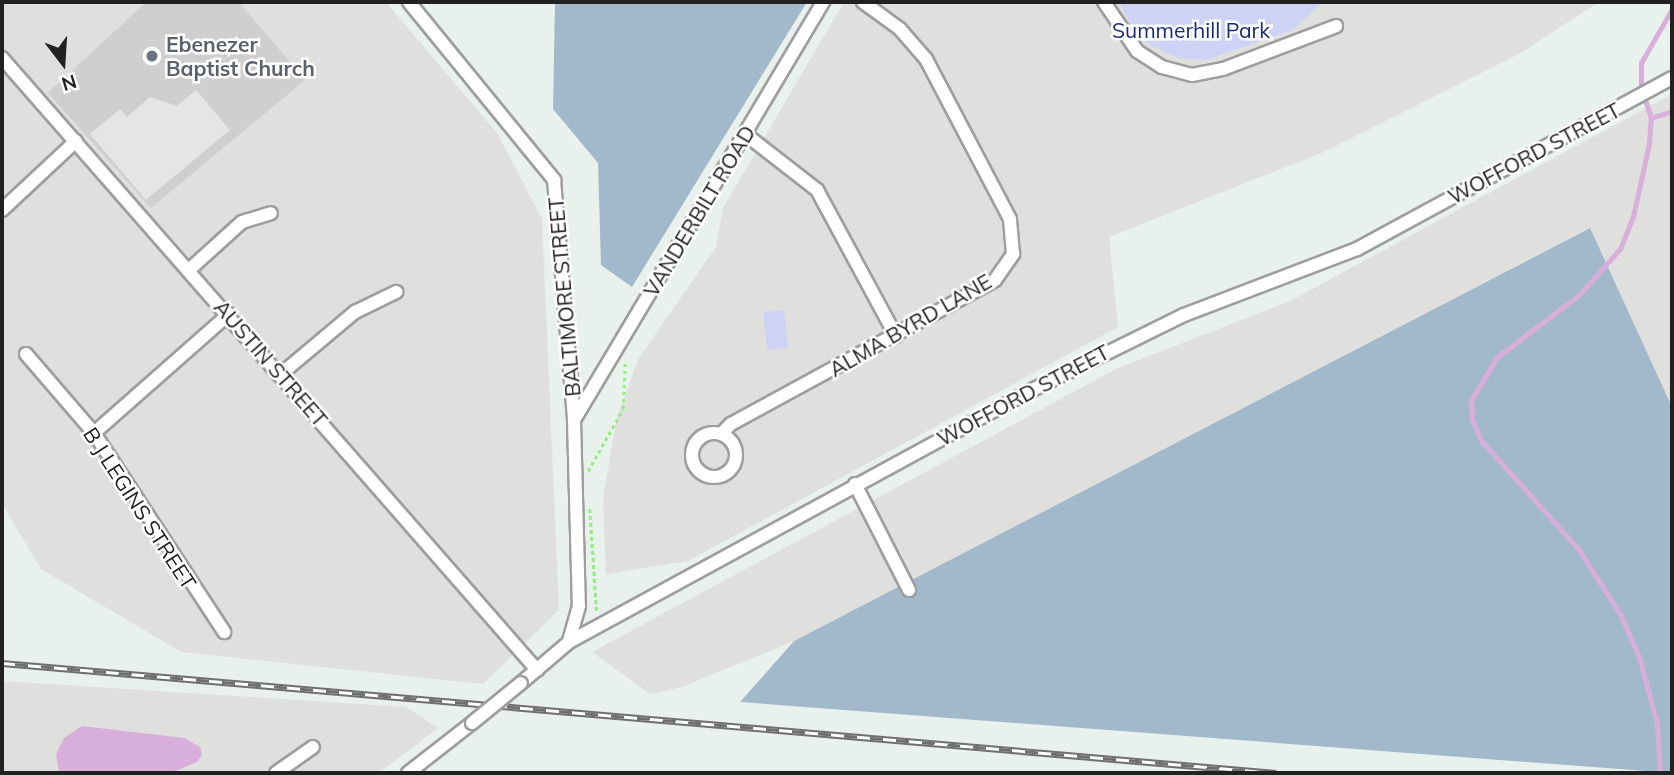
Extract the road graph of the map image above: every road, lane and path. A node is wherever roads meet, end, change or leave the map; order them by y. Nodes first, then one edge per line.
1 (409, 2) edge
2 (823, 2) edge
3 (863, 2) edge
4 (1104, 2) edge
5 (1336, 26) dead end
6 (2, 58) edge
7 (1672, 78) edge
8 (746, 134) junction
9 (76, 141) junction
10 (2, 210) edge
11 (271, 213) dead end
12 (190, 269) junction
13 (396, 292) dead end
14 (229, 314) junction
15 (895, 336) junction
16 (630, 351) dead end
17 (26, 354) dead end
18 (281, 374) junction
19 (574, 420) junction
20 (94, 433) junction
21 (721, 434) dead end
22 (855, 484) junction
23 (589, 485) dead end
24 (590, 499) dead end
25 (909, 590) dead end
26 (598, 617) dead end
27 (224, 632) dead end
28 (569, 642) junction
29 (537, 670) junction
30 (313, 747) dead end
31 (276, 773) edge
32 (408, 773) edge

1 - 19 street, BALTIMORE STREET
2 - 8 street, VANDERBILT ROAD
3 - 15 street, ALMA BYRD LANE
4 - 5 street
6 - 9 street, AUSTIN STREET
7 - 22 street, WOFFORD STREET
8 - 15 street
8 - 19 street, VANDERBILT ROAD
9 - 10 street
9 - 12 street, AUSTIN STREET
11 - 12 street
12 - 14 street, AUSTIN STREET
13 - 18 street
14 - 18 street, AUSTIN STREET
14 - 20 street
15 - 21 street, ALMA BYRD LANE
16 - 23 path
17 - 20 street, B J LEGINS STREET
18 - 29 street, AUSTIN STREET
19 - 28 street, BALTIMORE STREET
20 - 27 street, B J LEGINS STREET
22 - 25 street
22 - 28 street, WOFFORD STREET
24 - 26 path
28 - 29 street, WOFFORD STREET
29 - 32 street, WOFFORD STREET, bridge
30 - 31 street

